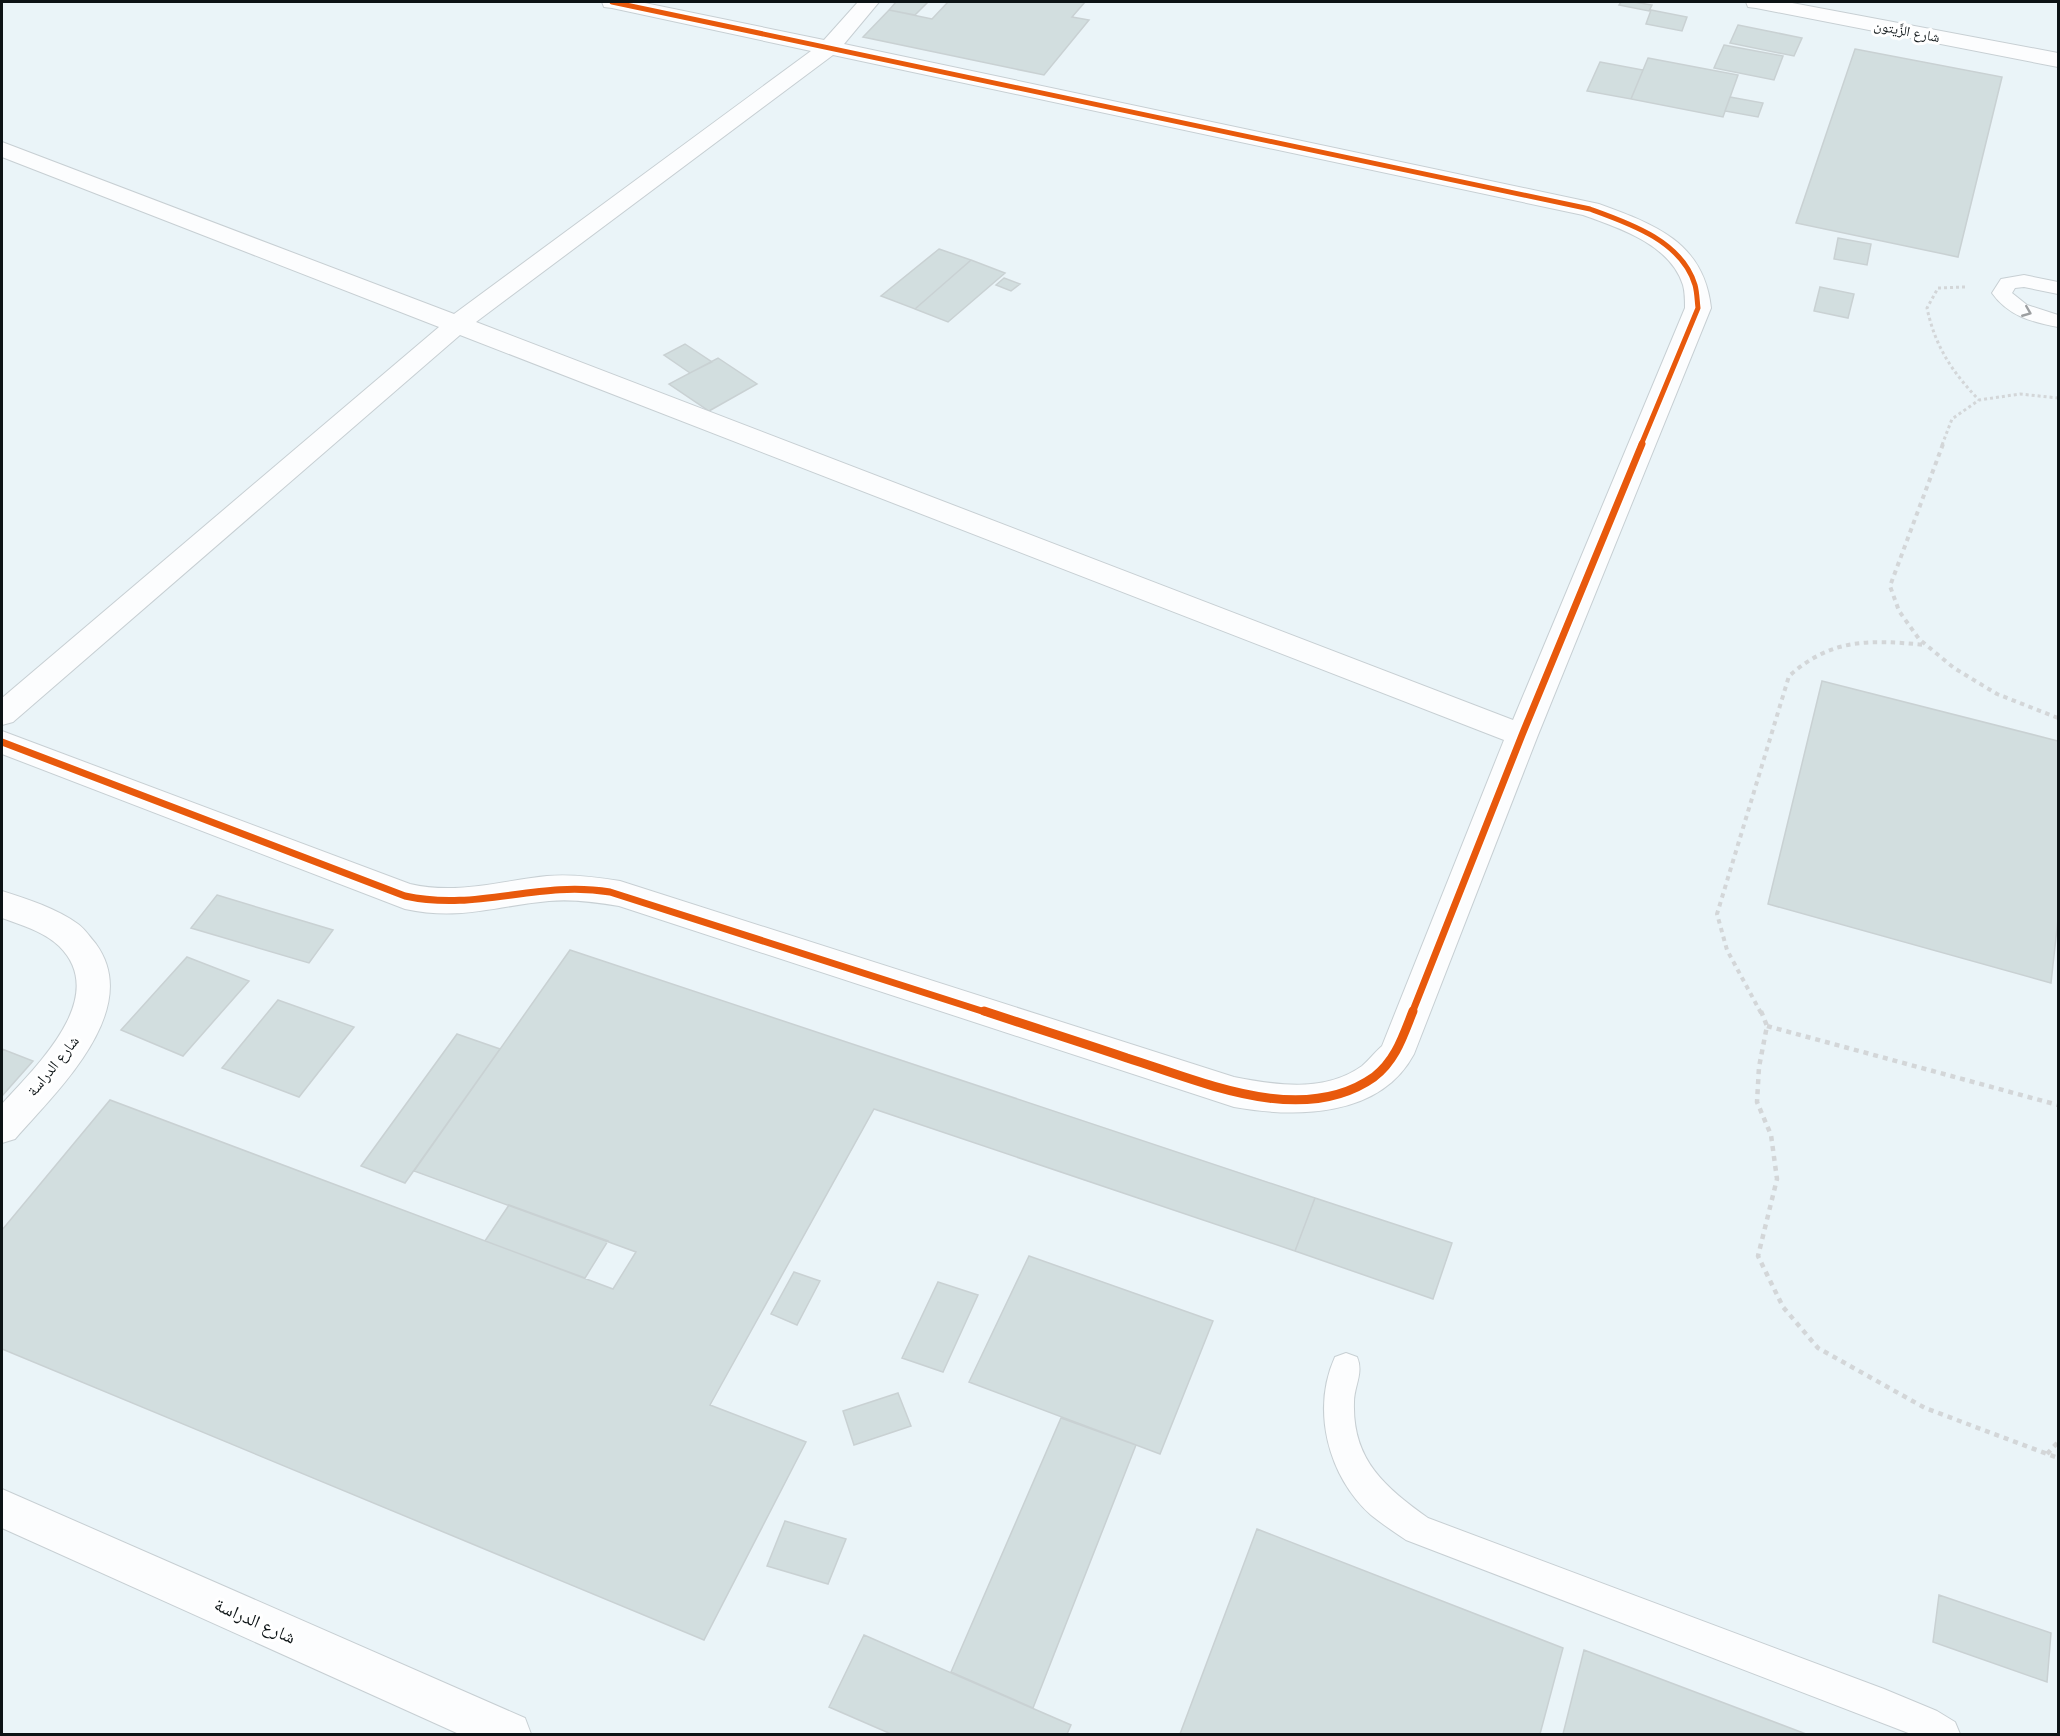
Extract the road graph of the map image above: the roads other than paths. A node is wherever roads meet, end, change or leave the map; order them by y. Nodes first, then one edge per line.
1 (612, 2) edge
2 (869, 2) edge
3 (1756, 2) edge
4 (830, 47) junction
5 (2058, 60) edge
6 (2, 149) edge
7 (2058, 288) edge
8 (2058, 321) edge
9 (456, 325) junction
10 (2, 714) edge
11 (1522, 735) junction
12 (2, 742) edge
13 (2, 904) edge
14 (2, 1128) edge
15 (1346, 1367) dead end
16 (2, 1508) edge
17 (509, 1734) edge
18 (1943, 1734) edge

1 - 4 street
2 - 4 street
3 - 5 street, شارع الزَّيتون
4 - 9 street
4 - 11 street
6 - 9 street
7 -> 8 lane
9 - 10 street
9 - 11 street
11 - 12 street
13 - 14 street, شارع الدراسة
15 - 18 lane
16 - 17 street, شارع الدراسة

